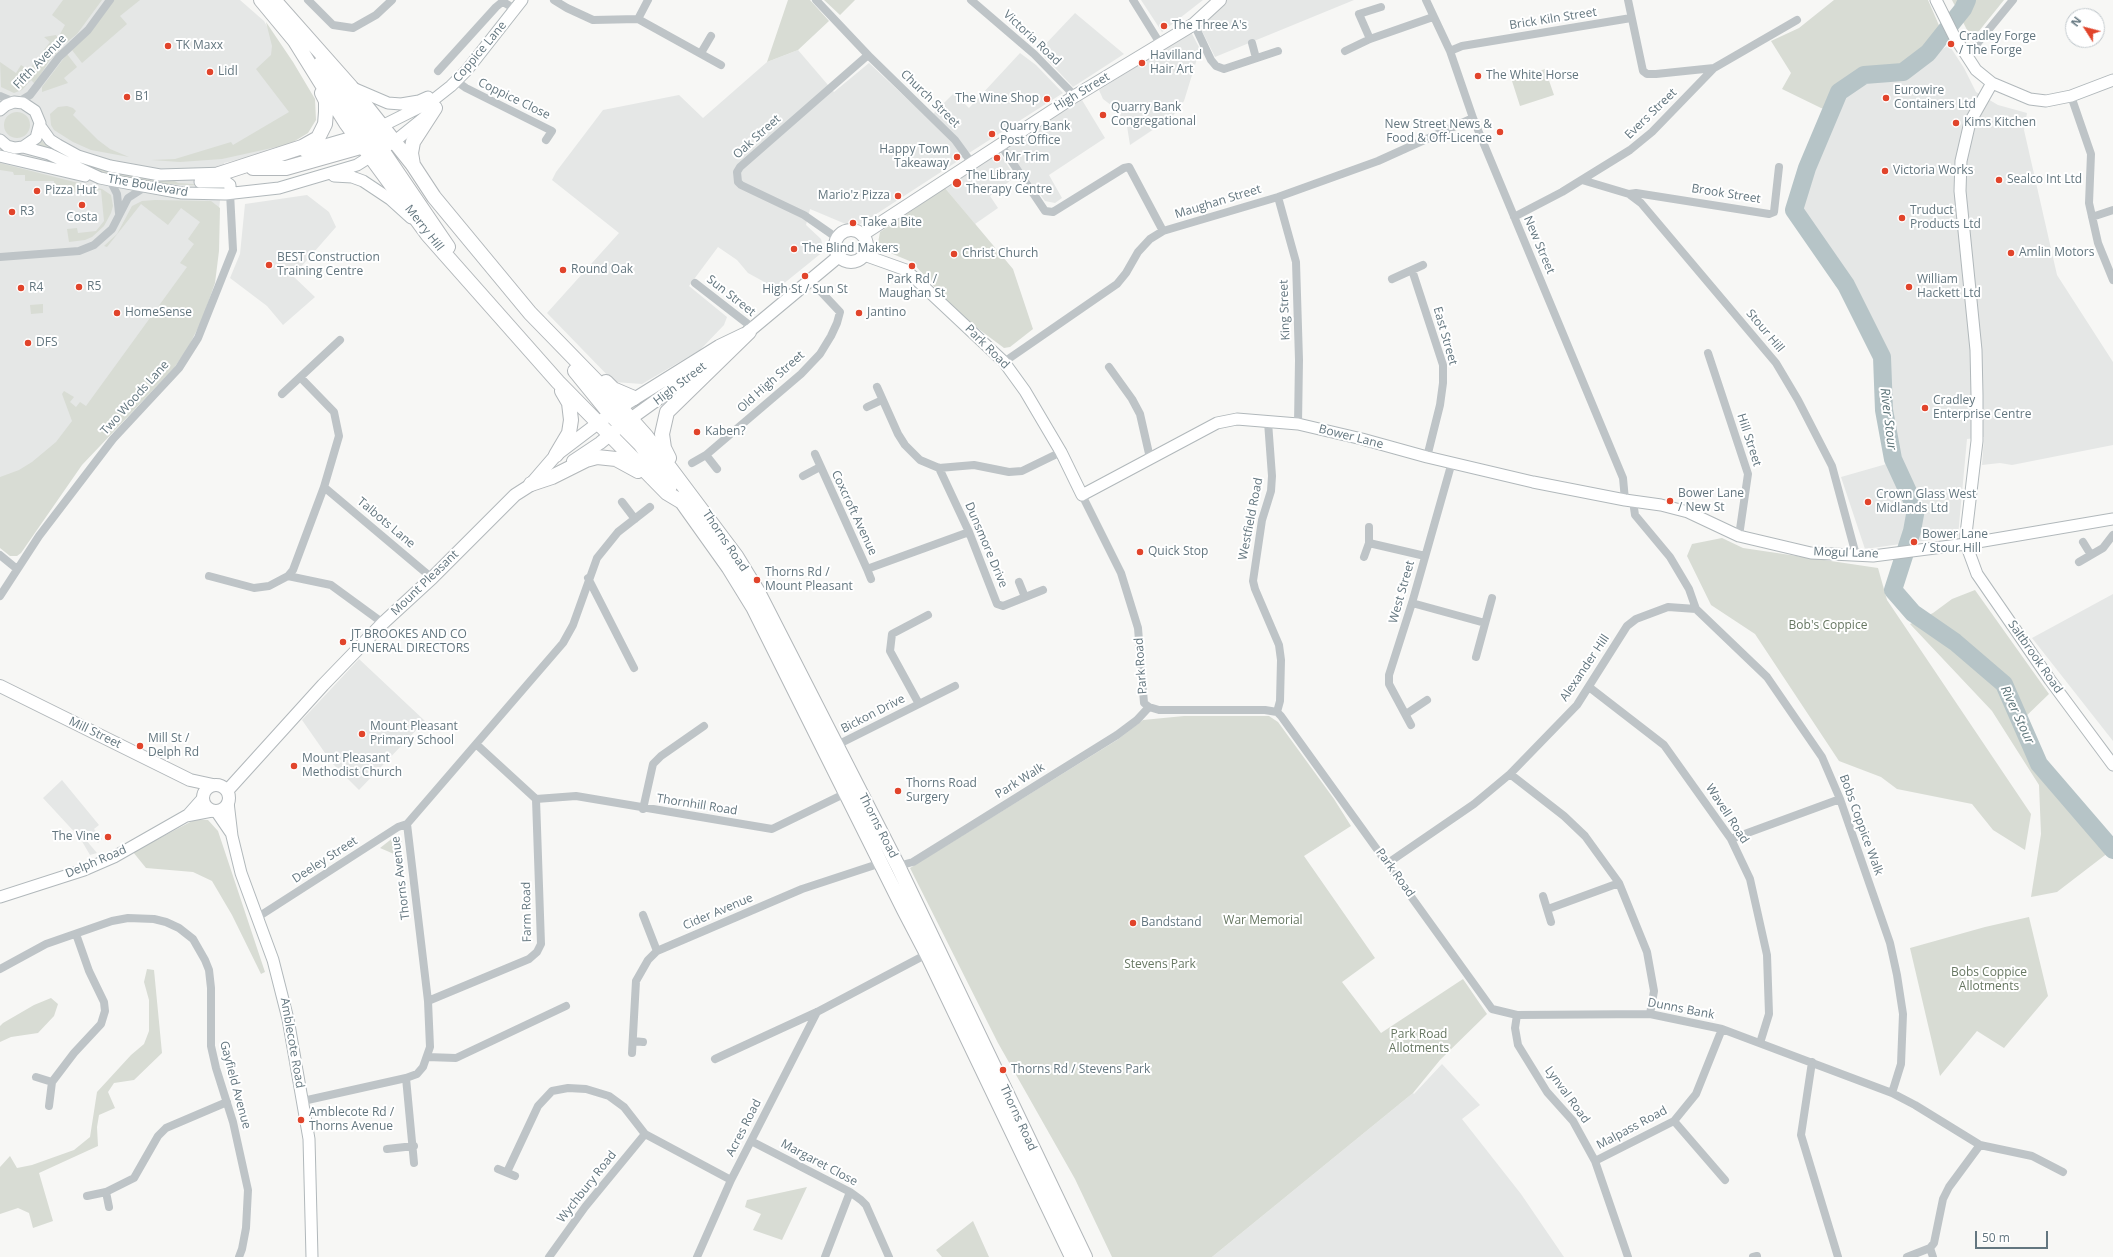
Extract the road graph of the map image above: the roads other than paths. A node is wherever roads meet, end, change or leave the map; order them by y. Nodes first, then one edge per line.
1 (110, 0) edge
2 (261, 0) edge
3 (274, 0) edge
4 (308, 0) edge
5 (392, 0) edge
6 (522, 0) edge
7 (554, 0) edge
8 (648, 0) edge
9 (816, 0) edge
10 (971, 0) edge
11 (1133, 0) edge
12 (1220, 0) edge
13 (1426, 0) edge
14 (1628, 0) edge
15 (1936, 0) edge
16 (2013, 0) edge
17 (1381, 8) dead end
18 (515, 9) junction
19 (1433, 17) junction
20 (1631, 18) junction
21 (638, 19) junction
22 (1797, 20) dead end
23 (1194, 24) junction
24 (296, 26) junction
25 (711, 36) dead end
26 (1370, 39) junction
27 (1252, 43) dead end
28 (1161, 45) junction
29 (1278, 51) dead end
30 (1345, 51) dead end
31 (1450, 51) junction
32 (701, 53) junction
33 (868, 55) junction
34 (1967, 56) junction
35 (1256, 58) junction
36 (307, 62) junction
37 (721, 65) dead end
38 (1714, 68) junction
39 (438, 71) dead end
40 (2113, 80) edge
41 (1992, 83) junction
42 (454, 84) junction
43 (351, 87) junction
44 (0, 96) edge
45 (1075, 96) junction
46 (2071, 96) junction
47 (15, 102) junction
48 (435, 108) junction
49 (0, 110) edge
50 (1473, 118) junction
51 (40, 126) junction
52 (382, 126) junction
53 (546, 140) dead end
54 (2, 142) edge
55 (374, 144) junction
56 (1000, 144) junction
57 (23, 147) junction
58 (0, 156) edge
59 (971, 162) junction
60 (413, 165) junction
61 (1779, 167) dead end
62 (253, 168) joint
63 (219, 174) junction
64 (176, 175) junction
65 (325, 176) junction
66 (105, 179) junction
67 (1582, 180) junction
68 (145, 187) junction
69 (230, 193) junction
70 (1629, 194) junction
71 (1278, 197) junction
72 (2113, 210) edge
73 (119, 215) junction
74 (2092, 216) junction
75 (1514, 217) junction
76 (1163, 231) junction
77 (428, 235) junction
78 (862, 235) junction
79 (837, 238) junction
80 (864, 255) junction
81 (0, 257) edge
82 (838, 257) junction
83 (1423, 265) dead end
84 (1412, 270) junction
85 (458, 271) junction
86 (1392, 279) dead end
87 (810, 280) junction
88 (2113, 280) edge
89 (695, 283) dead end
90 (535, 318) junction
91 (751, 330) junction
92 (340, 340) dead end
93 (1708, 353) dead end
94 (1004, 362) junction
95 (1108, 367) dead end
96 (300, 377) junction
97 (558, 382) junction
98 (877, 387) dead end
99 (282, 394) dead end
100 (634, 398) junction
101 (882, 400) junction
102 (867, 408) dead end
103 (615, 411) junction
104 (599, 422) junction
105 (627, 422) junction
106 (1268, 422) junction
107 (1298, 424) junction
108 (612, 435) junction
109 (1061, 452) junction
110 (814, 454) dead end
111 (556, 455) junction
112 (706, 455) junction
113 (1427, 457) junction
114 (1150, 458) junction
115 (1452, 462) junction
116 (692, 464) dead end
117 (820, 467) junction
118 (939, 468) junction
119 (717, 469) dead end
120 (803, 476) dead end
121 (683, 482) junction
122 (531, 484) junction
123 (324, 487) junction
124 (667, 493) junction
125 (1082, 495) junction
126 (1629, 501) junction
127 (622, 502) dead end
128 (682, 502) junction
129 (650, 507) dead end
130 (635, 519) junction
131 (2113, 520) edge
132 (1369, 527) dead end
133 (968, 532) junction
134 (2113, 535) edge
135 (1738, 536) junction
136 (2083, 542) dead end
137 (1369, 543) junction
138 (1966, 544) junction
139 (0, 555) edge
140 (1856, 555) junction
141 (2091, 555) junction
142 (1425, 556) junction
143 (1364, 557) dead end
144 (2079, 562) dead end
145 (17, 568) junction
146 (867, 569) junction
147 (209, 576) dead end
148 (288, 576) junction
149 (432, 578) junction
150 (588, 578) junction
151 (871, 579) dead end
152 (1019, 582) dead end
153 (1043, 590) dead end
154 (0, 596) edge
155 (1025, 597) junction
156 (1492, 598) dead end
157 (1412, 602) junction
158 (1696, 609) junction
159 (928, 615) dead end
160 (383, 623) junction
161 (1485, 623) junction
162 (1476, 657) dead end
163 (634, 668) dead end
164 (0, 686) edge
165 (954, 686) dead end
166 (1589, 687) junction
167 (1427, 700) dead end
168 (919, 704) junction
169 (1149, 707) junction
170 (1277, 712) junction
171 (1406, 714) junction
172 (1411, 725) dead end
173 (704, 726) dead end
174 (476, 744) junction
175 (837, 745) junction
176 (2113, 765) edge
177 (1510, 774) junction
178 (190, 780) junction
179 (213, 785) junction
180 (846, 793) junction
181 (203, 796) junction
182 (227, 797) junction
183 (536, 799) junction
184 (1840, 799) junction
185 (643, 809) junction
186 (214, 811) junction
187 (186, 816) junction
188 (407, 824) junction
189 (232, 836) junction
190 (1731, 839) junction
191 (881, 863) junction
192 (1388, 863) junction
193 (898, 866) junction
194 (1619, 883) junction
195 (1543, 896) dead end
196 (0, 897) edge
197 (1548, 909) junction
198 (643, 915) dead end
199 (258, 917) junction
200 (1551, 922) dead end
201 (76, 934) junction
202 (657, 951) junction
203 (927, 954) junction
204 (0, 969) edge
205 (428, 1001) junction
206 (566, 1006) dead end
207 (817, 1012) junction
208 (1650, 1014) junction
209 (1516, 1015) junction
210 (1722, 1029) junction
211 (632, 1041) junction
212 (643, 1042) dead end
213 (1760, 1043) junction
214 (632, 1053) dead end
215 (427, 1057) junction
216 (715, 1059) dead end
217 (1812, 1062) junction
218 (36, 1077) dead end
219 (406, 1078) junction
220 (52, 1082) junction
221 (1892, 1093) junction
222 (302, 1101) junction
223 (227, 1102) junction
224 (49, 1106) dead end
225 (1674, 1121) junction
226 (645, 1134) junction
227 (751, 1141) junction
228 (1980, 1145) junction
229 (414, 1146) junction
230 (387, 1149) dead end
231 (1595, 1161) junction
232 (414, 1163) dead end
233 (498, 1169) dead end
234 (508, 1172) junction
235 (2063, 1172) dead end
236 (515, 1176) dead end
237 (731, 1180) junction
238 (1725, 1180) dead end
239 (106, 1192) junction
240 (850, 1192) junction
241 (87, 1196) dead end
242 (109, 1207) dead end
243 (1930, 1248) junction
244 (239, 1257) edge
245 (312, 1257) edge
246 (549, 1257) edge
247 (697, 1257) edge
248 (825, 1257) edge
249 (889, 1257) edge
250 (1072, 1257) edge
251 (1085, 1257) edge
252 (1628, 1257) edge
253 (1838, 1257) edge
254 (1907, 1257) edge
255 (1933, 1257) edge

1 - 47 street, Fifth Avenue
2 - 36 highway, Merry Hill
3 - 24 highway, Merry Hill
4 - 5 street
6 - 18 street, Coppice Lane
7 - 21 street
8 - 21 street
9 - 33 street, Church Street
10 - 45 street, Victoria Road
11 - 28 street
12 - 23 main road, High Street
13 - 19 street, New Street
14 - 20 street
15 - 34 street
16 - 34 street
17 - 26 street
18 - 39 street
18 - 42 street, Coppice Lane
19 - 26 street
19 - 31 street, New Street
20 - 31 street, Brick Kiln Street
20 - 38 street
21 - 32 street
22 - 38 street, Evers Street
23 - 28 main road, High Street
23 - 35 street
24 - 43 highway, Merry Hill
24 - 55 highway
25 - 32 street
26 - 30 street
27 - 35 street
28 - 45 main road, High Street
29 - 35 street
31 - 50 street, New Street
32 - 37 street
33 - 59 street, Church Street
33 - 79 street, Oak Street
34 - 41 street
36 - 55 highway, Merry Hill
36 - 63 highway
38 - 67 street, Evers Street
40 - 46 street
41 - 46 street
41 - 138 street
42 - 43 street
42 - 48 street
42 - 52 street, Coppice Lane
42 - 53 street, Coppice Close
43 - 52 highway, Merry Hill
44 - 47 street
45 - 56 main road, High Street
46 - 74 street
47 - 49 street
47 - 51 street, The Boulevard
48 - 55 street
48 - 60 highway
50 - 71 street, Maughan Street
50 - 75 street, New Street
51 - 57 street
51 - 64 street, The Boulevard
52 - 55 highway, Merry Hill
52 - 55 street, Coppice Lane
54 - 57 street, The Boulevard
55 - 60 highway, Merry Hill
55 - 62 highway
55 - 65 street, The Boulevard
55 - 77 highway, Merry Hill
55 - 85 highway
56 - 59 main road, High Street
56 - 76 street
57 - 66 street, The Boulevard
58 - 66 street
59 - 78 main road, High Street
60 - 90 highway, Merry Hill
61 - 70 street, Brook Street
62 - 63 street, The Boulevard
63 - 64 street, The Boulevard
64 - 69 street, The Boulevard
65 - 69 street, The Boulevard
65 - 77 street
66 - 68 street, The Boulevard
66 - 73 street
67 - 70 street, Stour Hill
67 - 75 street, Evers Street
68 - 69 street, The Boulevard
68 - 73 street
69 - 145 street, Two Woods Lane
70 - 140 street, Stour Hill
71 - 76 street, Maughan Street
71 - 107 street, King Street
72 - 74 street
73 - 81 street
74 - 88 street
75 - 126 street, New Street
76 - 94 street, Maughan Street
77 - 85 highway, Merry Hill
78 - 79 main road
78 - 80 main road
79 - 82 main road
80 - 82 main road
80 - 94 street, Park Road
82 - 87 main road, High Street
83 - 84 street
84 - 86 street
84 - 113 street, East Street
85 - 97 highway, Merry Hill
87 - 91 main road, High Street
87 - 112 street, Old High Street
89 - 91 street, Sun Street
90 - 100 highway
90 - 103 highway, Merry Hill
91 - 100 main road, High Street
91 - 105 main road, High Street
91 - 121 highway
92 - 96 street
93 - 135 street, Hill Street
94 - 109 street, Park Road
95 - 114 street
96 - 99 street
96 - 123 street
97 - 104 highway, Merry Hill
97 - 111 highway
98 - 101 street
100 - 103 main road, High Street
101 - 102 street
101 - 118 street
103 - 104 main road, High Street
103 - 105 highway, Merry Hill
104 - 108 highway, Merry Hill
104 - 111 main road, High Street
105 - 108 main road, High Street
105 - 121 highway, Thorns Road
105 - 128 highway
106 - 107 street, Bower Lane
106 - 114 street, Bower Lane
106 - 170 street, Westfield Road
107 - 113 street, Bower Lane
108 - 122 main road, Mount Pleasant
108 - 124 highway, Thorns Road
109 - 118 street
109 - 125 street, Park Road
110 - 117 street, Coxcroft Avenue
111 - 122 main road, High Street
112 - 116 street, Old High Street
112 - 119 street
113 - 115 street, Bower Lane
114 - 125 street, Bower Lane
115 - 126 street, Bower Lane
115 - 142 street, West Street
117 - 120 street, Coxcroft Avenue
117 - 146 street, Coxcroft Avenue
118 - 133 street, Dunsmore Drive
121 - 175 highway, Thorns Road
122 - 124 highway
122 - 149 main road, Mount Pleasant
123 - 148 street
123 - 149 street, Talbots Lane
124 - 128 highway, Thorns Road
125 - 169 street, Park Road
126 - 135 street, Mogul Lane
126 - 158 street
127 - 130 street
128 - 180 highway, Thorns Road
129 - 130 street, Thorns Avenue
130 - 150 street, Thorns Avenue
131 - 138 street, Mogul Lane
132 - 137 street
133 - 146 street, Coxcroft Avenue
133 - 155 street, Dunsmore Drive
134 - 141 street
135 - 140 street, Mogul Lane
136 - 141 street
137 - 142 street
137 - 143 street
138 - 140 street, Mogul Lane
138 - 176 street, Saltbrook Road
139 - 145 street
141 - 144 street
142 - 157 street, West Street
145 - 154 street, Two Woods Lane
146 - 151 street, Coxcroft Avenue
147 - 148 street
148 - 160 street
149 - 160 main road, Mount Pleasant
150 - 163 street
150 - 174 street, Thorns Avenue
152 - 155 street, Dunsmore Drive
153 - 155 street, Dunsmore Drive
156 - 161 street
157 - 161 street
157 - 171 street, West Street
158 - 166 street, Alexander Hill
158 - 184 street, Bobs Coppice Walk
159 - 168 street, Bickon Drive
160 - 182 main road, Mount Pleasant
161 - 162 street
164 - 178 main road, Mill Street
165 - 168 street, Bickon Drive
166 - 177 street, Alexander Hill
166 - 190 street, Wavell Road
167 - 171 street
168 - 175 street, Bickon Drive
169 - 170 street, Park Road
169 - 193 street, Park Walk
170 - 192 street, Park Road
171 - 172 street, West Street
173 - 185 street
174 - 183 street
174 - 188 street, Thorns Avenue
175 - 193 highway, Thorns Road
177 - 192 street, Alexander Hill
177 - 194 street
178 - 179 main road, Mill Street
178 - 181 main road, Mill Street
179 - 181 main road
179 - 182 main road
180 - 185 street, Thornhill Road
180 - 191 highway, Thorns Road
181 - 186 main road
181 - 187 street, Delph Road
182 - 186 main road
182 - 189 street, Amblecote Road
183 - 185 street, Thornhill Road
183 - 205 street, Farm Road
184 - 190 street
184 - 221 street, Bobs Coppice Walk
186 - 187 street, Delph Road
186 - 189 street, Amblecote Road
187 - 196 street, Delph Road
188 - 199 street, Deeley Street
188 - 205 street, Thorns Avenue
189 - 199 street, Amblecote Road
190 - 213 street, Wavell Road
191 - 202 street, Cider Avenue
191 - 203 highway, Thorns Road
192 - 209 street, Park Road
193 - 251 highway, Thorns Road
194 - 197 street
194 - 208 street
195 - 197 street
197 - 200 street
198 - 202 street
199 - 222 street, Amblecote Road
201 - 204 street, Gayfield Avenue
201 - 220 street
201 - 223 street, Gayfield Avenue
202 - 211 street, Cider Avenue
203 - 207 street
203 - 250 highway, Thorns Road
205 - 215 street, Thorns Avenue
206 - 215 street
207 - 216 street
207 - 227 street, Acres Road
208 - 209 street, Dunns Bank
208 - 210 street, Dunns Bank
209 - 231 street, Lynval Road
210 - 213 street, Dunns Bank
210 - 225 street, Malpass Road
211 - 212 street
211 - 214 street, Cider Avenue
213 - 217 street, Dunns Bank
215 - 219 street, Thorns Avenue
217 - 221 street, Dunns Bank
217 - 253 street
218 - 220 street
219 - 222 street, Thorns Avenue
219 - 229 street
220 - 224 street
221 - 228 street, Dunns Bank
222 - 245 street, Amblecote Road
223 - 239 street
223 - 244 street, Gayfield Avenue
225 - 231 street, Malpass Road
225 - 238 street
226 - 234 street
226 - 237 street
226 - 246 street, Wychbury Road
227 - 237 street, Acres Road
227 - 240 street, Margaret Close
228 - 235 street, Dunns Bank
228 - 243 street
229 - 230 street
229 - 232 street
231 - 252 street, Lynval Road
233 - 234 street
234 - 236 street
237 - 247 street, Acres Road
239 - 241 street
239 - 242 street
240 - 248 street
240 - 249 street, Margaret Close
243 - 254 street
243 - 255 street

